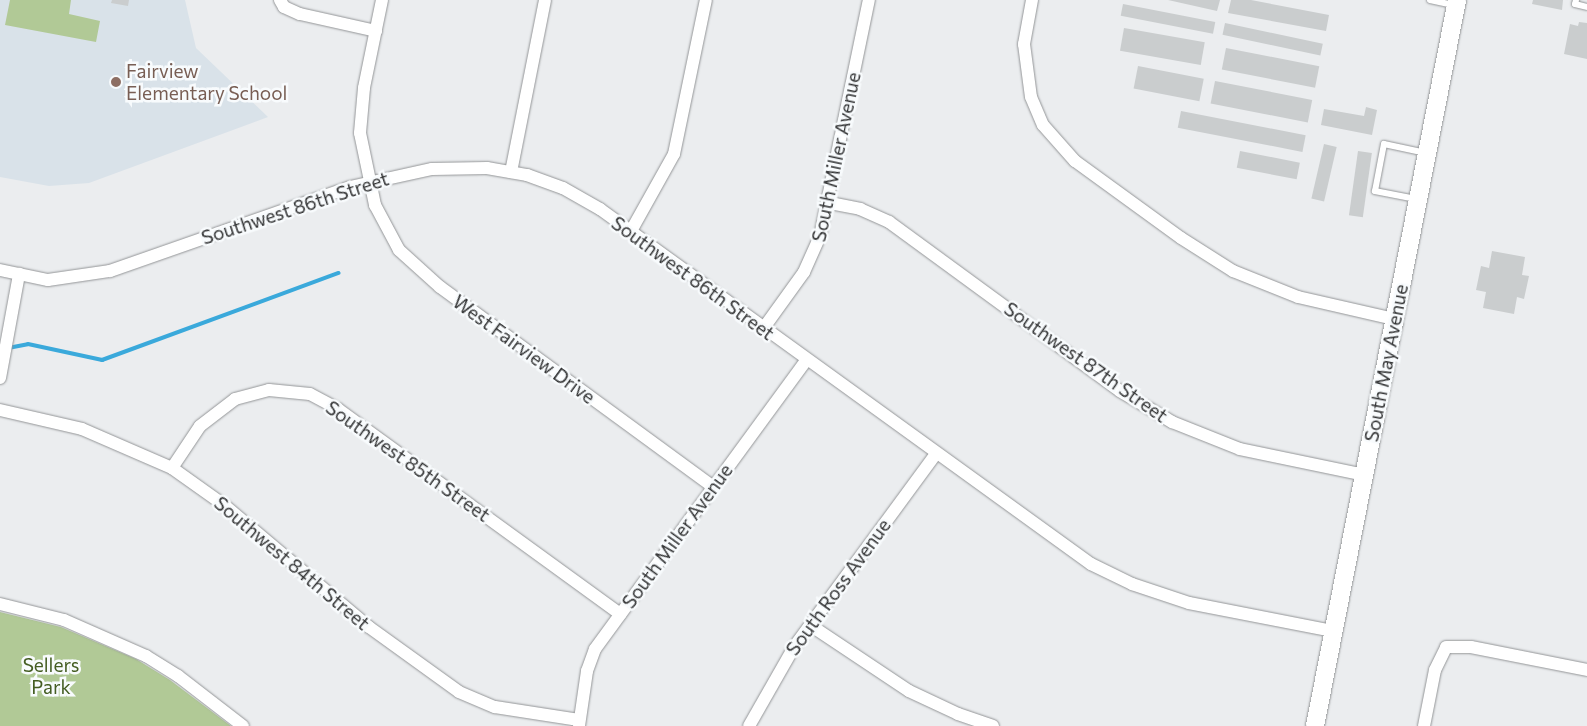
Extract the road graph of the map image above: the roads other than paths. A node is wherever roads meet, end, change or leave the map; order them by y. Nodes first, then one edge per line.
1 (280, 0) edge
2 (382, 0) edge
3 (545, 0) edge
4 (706, 0) edge
5 (869, 0) edge
6 (1032, 0) edge
7 (1430, 0) edge
8 (1576, 0) edge
9 (1456, 3) edge
10 (1587, 6) edge
11 (376, 31) junction
12 (1427, 153) junction
13 (511, 172) junction
14 (369, 183) junction
15 (1418, 199) junction
16 (830, 202) junction
17 (631, 231) junction
18 (0, 270) edge
19 (19, 274) junction
20 (1394, 319) junction
21 (763, 329) junction
22 (806, 361) junction
23 (0, 378) edge
24 (0, 410) edge
25 (936, 454) junction
26 (172, 468) junction
27 (1364, 475) junction
28 (713, 487) junction
29 (0, 604) edge
30 (620, 614) junction
31 (810, 626) junction
32 (1333, 631) junction
33 (1587, 670) edge
34 (579, 723) edge
35 (243, 726) edge
36 (749, 726) edge
37 (993, 726) edge
38 (1315, 726) edge
39 (1424, 726) edge

1 - 11 street
2 - 11 street, West Fairview Drive
3 - 13 street
4 - 17 street
5 - 16 street, South Miller Avenue
6 - 20 street
7 - 9 lane
8 - 10 lane
9 - 12 main road, South May Avenue
11 - 14 street, West Fairview Drive
12 - 15 main road, South May Avenue
12 - 15 lane
13 - 14 street, Southwest 86th Street
13 - 17 street, Southwest 86th Street
14 - 19 street, Southwest 86th Street
14 - 28 street, West Fairview Drive
15 - 20 main road, South May Avenue
16 - 21 street, South Miller Avenue
16 - 27 street, Southwest 87th Street
17 - 21 street, Southwest 86th Street
18 - 19 street, Southwest 86th Street
19 - 23 street
20 - 27 main road, South May Avenue
21 - 22 street, Southwest 86th Street
22 - 25 street, Southwest 86th Street
22 - 28 street, South Miller Avenue
24 - 26 street, Southwest 84th Street
25 - 31 street, South Ross Avenue
25 - 32 street, Southwest 86th Street
26 - 30 street, Southwest 85th Street
26 - 34 street, Southwest 84th Street
27 - 32 main road, South May Avenue
28 - 30 street, South Miller Avenue
29 - 35 street
30 - 34 street, South Miller Avenue
31 - 36 street, South Ross Avenue
31 - 37 street
32 - 38 main road, South May Avenue
33 - 39 street

